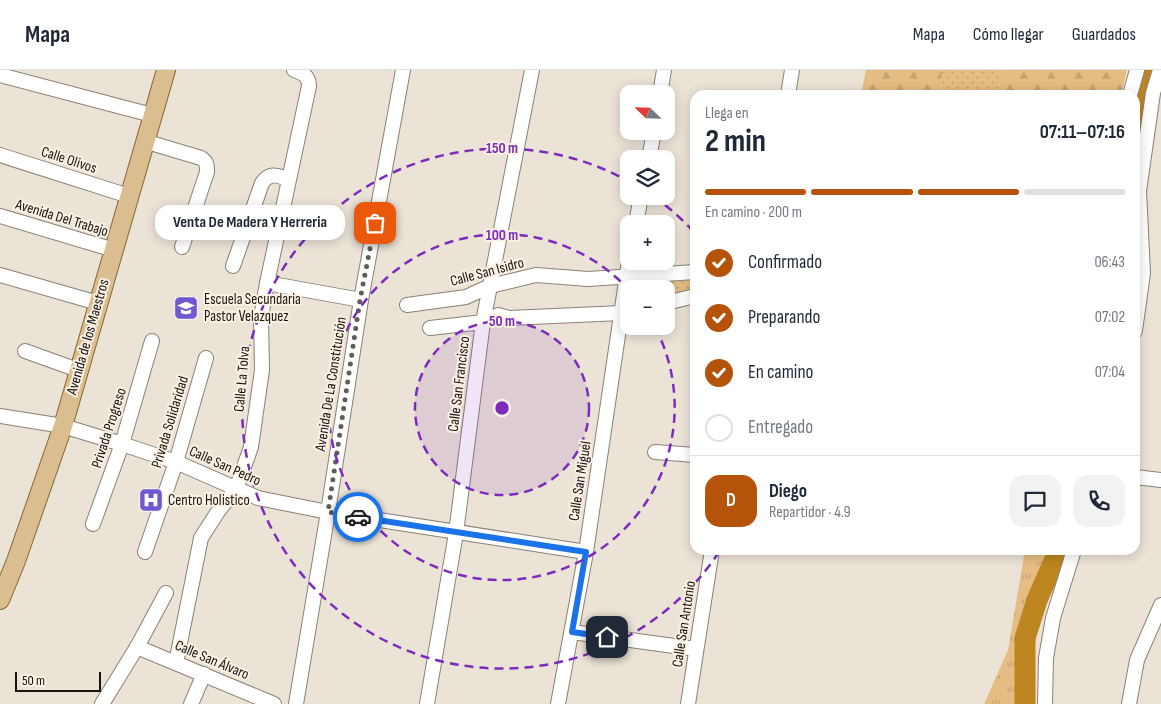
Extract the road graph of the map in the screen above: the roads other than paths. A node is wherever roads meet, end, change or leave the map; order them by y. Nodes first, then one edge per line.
1 (166, 70) edge
2 (294, 70) edge
3 (403, 70) edge
4 (532, 70) edge
5 (664, 70) edge
6 (792, 70) edge
7 (1160, 70) edge
8 (1136, 73) edge
9 (0, 75) edge
10 (662, 85) edge
11 (789, 90) edge
12 (1131, 90) edge
13 (1154, 93) junction
14 (152, 115) junction
15 (144, 141) junction
16 (0, 155) edge
17 (1140, 173) edge
18 (288, 179) junction
19 (129, 196) junction
20 (0, 216) edge
21 (1140, 232) edge
22 (182, 247) dead end
23 (114, 250) junction
24 (233, 266) dead end
25 (1140, 268) edge
26 (627, 270) edge
27 (690, 272) edge
28 (1143, 273) junction
29 (0, 275) edge
30 (626, 278) junction
31 (266, 283) junction
32 (490, 286) junction
33 (1140, 295) edge
34 (690, 297) edge
35 (360, 300) junction
36 (675, 301) edge
37 (98, 303) junction
38 (407, 305) dead end
39 (620, 312) edge
40 (483, 322) junction
41 (430, 328) dead end
42 (621, 335) edge
43 (152, 341) dead end
44 (26, 351) dead end
45 (206, 358) dead end
46 (78, 370) junction
47 (0, 416) edge
48 (63, 426) junction
49 (122, 444) junction
50 (655, 452) dead end
51 (690, 455) edge
52 (176, 462) junction
53 (1140, 478) edge
54 (1161, 480) edge
55 (236, 489) junction
56 (328, 512) junction
57 (93, 524) dead end
58 (456, 533) junction
59 (145, 552) dead end
60 (586, 552) junction
61 (711, 555) edge
62 (1072, 555) edge
63 (166, 593) dead end
64 (0, 600) edge
65 (1161, 605) edge
66 (572, 632) junction
67 (137, 647) junction
68 (696, 649) junction
69 (176, 663) junction
70 (204, 674) junction
71 (102, 704) edge
72 (191, 704) edge
73 (274, 704) edge
74 (296, 704) edge
75 (427, 704) edge
76 (558, 704) edge
77 (688, 704) edge
78 (1045, 704) edge
79 (1129, 704) edge

1 - 14 main road, Avenida de los Maestros
2 - 18 street, Calle La Tolva
3 - 35 street, Avenida De La Constitución
4 - 32 street, Calle San Francisco
5 - 10 street
6 - 11 street
7 - 13 street
8 - 12 street
8 - 13 street
9 - 14 street
13 - 17 street
14 - 15 main road, Avenida de los Maestros
15 - 19 main road, Avenida de los Maestros
15 - 22 street
16 - 19 street, Calle Olivos
18 - 24 street
18 - 31 street, Calle La Tolva
19 - 23 main road, Avenida de los Maestros
20 - 23 street, Avenida Del Trabajo
21 - 28 street
23 - 37 main road, Avenida de los Maestros
25 - 28 street
26 - 30 street, Calle San Miguel
27 - 30 street, Calle San Isidro
28 - 33 street
29 - 37 street
30 - 32 street, Calle San Isidro
31 - 35 street
31 - 55 street, Calle La Tolva
32 - 38 street, Calle San Isidro
32 - 40 street, Calle San Francisco
34 - 36 street
35 - 56 street, Avenida De La Constitución
37 - 46 main road, Avenida de los Maestros
39 - 40 street
40 - 41 street
40 - 58 street, Calle San Francisco
42 - 60 street, Calle San Miguel
43 - 49 street, Privada Progreso
44 - 46 street
45 - 52 street, Privada Solidaridad
46 - 48 main road, Avenida de los Maestros
47 - 48 street, Calle San Pedro
48 - 49 street, Calle San Pedro
48 - 64 main road, Avenida de los Maestros
49 - 52 street, Calle San Pedro
49 - 57 street, Privada Progreso
50 - 51 street
52 - 55 street, Calle San Pedro
52 - 59 street, Privada Solidaridad
53 - 54 street
55 - 56 street, Calle San Pedro
55 - 69 street, Calle La Tolva
56 - 58 street, Calle San Pedro
56 - 74 street, Avenida De La Constitución
58 - 60 street, Calle San Pedro
58 - 75 street, Calle San Francisco
60 - 66 street, Calle San Miguel
61 - 68 street, Calle San Antonio
62 - 78 street
63 - 67 street
65 - 79 street
66 - 68 street
66 - 76 street, Calle San Miguel
67 - 69 street, Calle San Álvaro
67 - 71 street
68 - 77 street, Calle San Antonio
69 - 70 street, Calle San Álvaro
70 - 72 street
70 - 73 street, Calle San Álvaro

